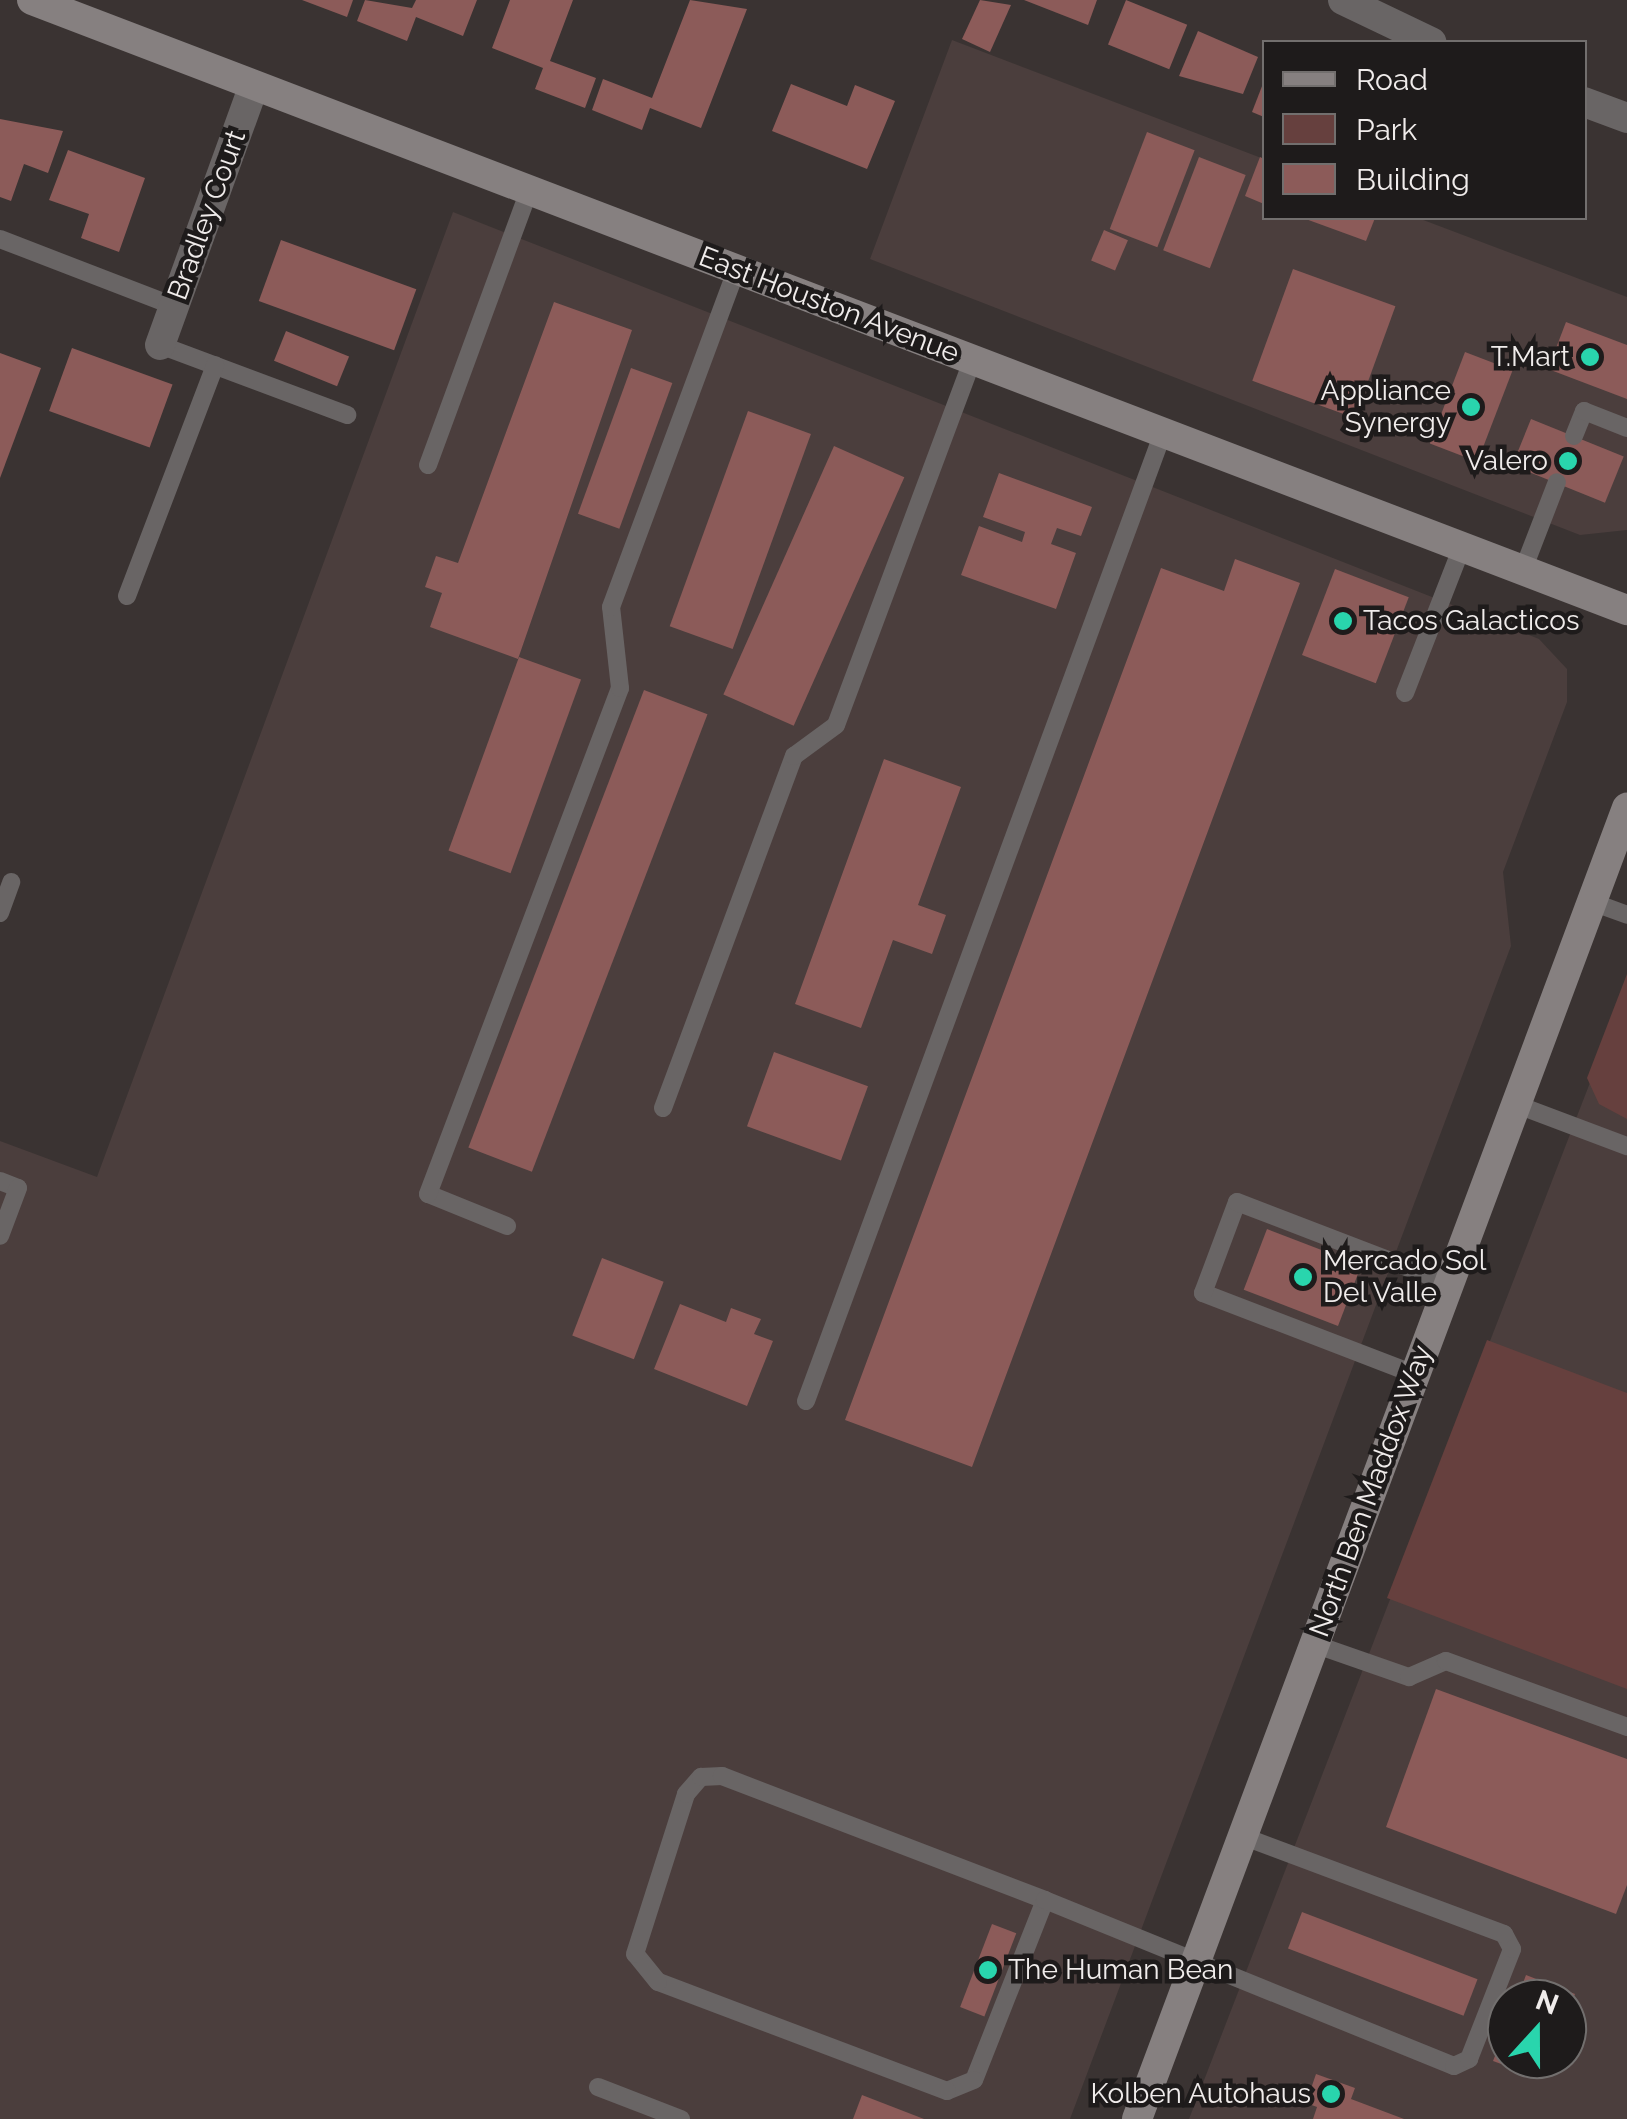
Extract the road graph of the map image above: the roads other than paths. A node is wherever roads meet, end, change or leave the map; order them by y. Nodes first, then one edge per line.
1 (32, 0) edge
2 (1343, 0) edge
3 (1427, 40) edge
4 (254, 86) junction
5 (1587, 103) edge
6 (1627, 118) edge
7 (529, 190) junction
8 (0, 239) edge
9 (736, 270) junction
10 (174, 306) junction
11 (160, 345) joint
12 (973, 360) junction
13 (215, 365) junction
14 (347, 415) dead end
15 (1627, 428) edge
16 (1163, 433) junction
17 (1574, 436) dead end
18 (428, 465) dead end
19 (1557, 482) dead end
20 (1462, 547) junction
21 (1523, 570) junction
22 (126, 596) dead end
23 (1627, 610) edge
24 (1405, 693) dead end
25 (1627, 808) edge
26 (11, 882) dead end
27 (1592, 902) junction
28 (0, 912) edge
29 (1627, 915) edge
30 (1515, 1104) junction
31 (663, 1108) dead end
32 (1627, 1146) edge
33 (0, 1181) edge
34 (507, 1226) dead end
35 (0, 1236) edge
36 (1448, 1282) junction
37 (1414, 1374) junction
38 (806, 1401) dead end
39 (1314, 1644) junction
40 (1627, 1728) edge
41 (1242, 1836) junction
42 (1044, 1900) junction
43 (1193, 1966) junction
44 (598, 2087) dead end
45 (681, 2119) edge
46 (1137, 2119) edge

1 - 4 main road, East Houston Avenue
2 - 3 street
4 - 7 main road, East Houston Avenue
4 - 10 street, Bradley Court
5 - 6 street
7 - 9 main road, East Houston Avenue
7 - 18 lane
8 - 10 lane
9 - 12 main road, East Houston Avenue
9 - 34 lane
10 - 11 street, Bradley Court
11 - 13 lane
12 - 16 main road, East Houston Avenue
12 - 31 lane
13 - 14 lane
13 - 22 lane
15 - 17 lane
16 - 20 main road, East Houston Avenue
16 - 38 lane
19 - 21 lane
20 - 21 main road, East Houston Avenue
20 - 24 lane
21 - 23 main road, East Houston Avenue
25 - 27 main road, North Ben Maddox Way
26 - 28 lane
27 - 29 lane
27 - 30 main road, North Ben Maddox Way
30 - 32 lane
30 - 36 main road, North Ben Maddox Way
33 - 35 lane
36 - 37 main road, North Ben Maddox Way
36 - 37 lane
37 - 39 main road, North Ben Maddox Way
39 - 40 lane
39 - 41 main road, North Ben Maddox Way
41 - 43 main road, North Ben Maddox Way
41 - 43 lane
42 - 42 lane
42 - 43 lane
43 - 46 main road, North Ben Maddox Way
44 - 45 lane

